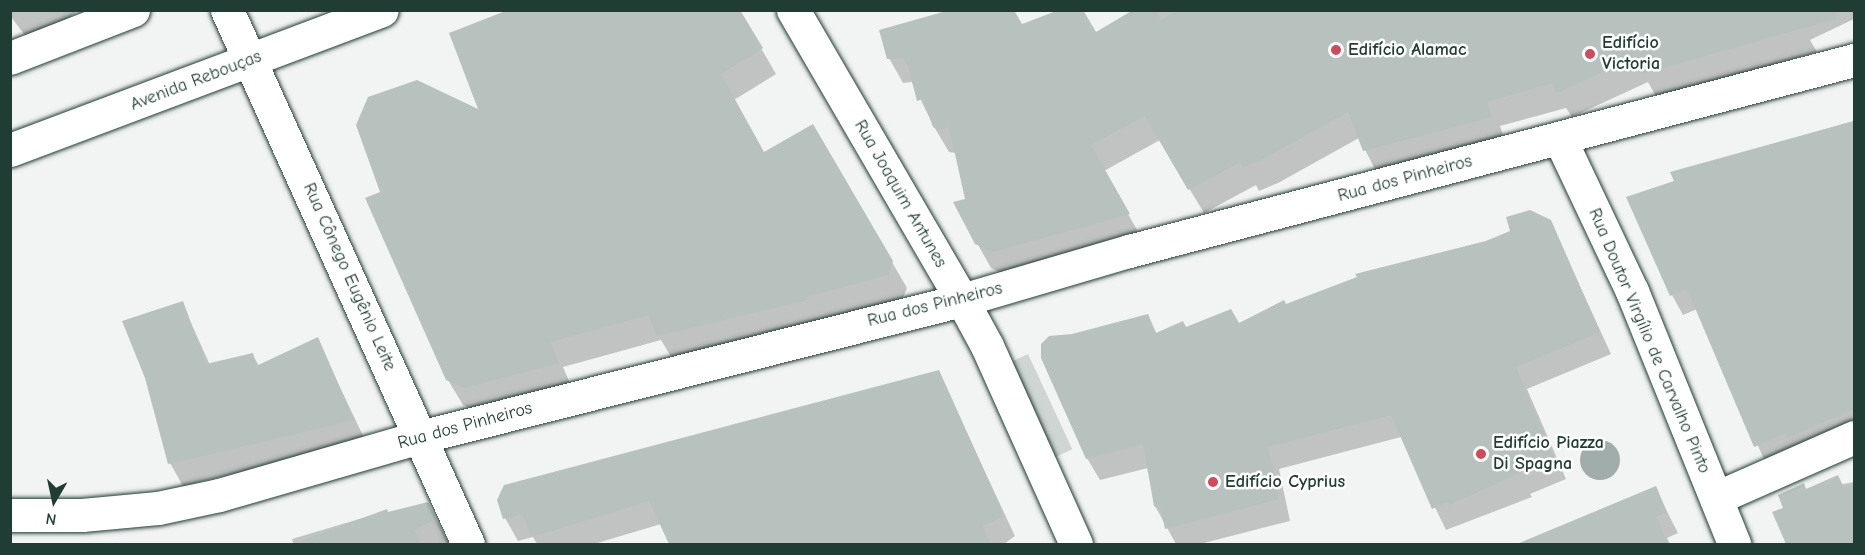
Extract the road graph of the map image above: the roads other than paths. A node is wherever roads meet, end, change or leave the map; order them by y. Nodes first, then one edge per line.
1 (133, 10) edge
2 (227, 10) edge
3 (382, 10) edge
4 (793, 10) edge
5 (10, 58) edge
6 (1854, 60) edge
7 (251, 61) junction
8 (1560, 139) junction
9 (10, 150) edge
10 (962, 300) junction
11 (420, 437) junction
12 (1854, 437) edge
13 (1716, 498) junction
14 (10, 515) edge
15 (468, 544) edge
16 (1076, 544) edge
17 (1734, 544) edge

1 - 5 main road
2 - 7 main road, Rua Cônego Eugênio Leite
3 - 7 main road, Avenida Rebouças
4 - 10 main road, Rua Joaquim Antunes
6 - 8 main road, Rua dos Pinheiros
7 - 9 main road, Avenida Rebouças
7 - 11 main road, Rua Cônego Eugênio Leite
8 - 10 main road, Rua dos Pinheiros
8 - 13 main road, Rua Doutor Virgílio de Carvalho Pinto
10 - 11 main road, Rua dos Pinheiros
10 - 16 main road, Rua Joaquim Antunes
11 - 14 main road, Rua dos Pinheiros
11 - 15 main road, Rua Cônego Eugênio Leite
12 - 13 main road
13 - 17 main road, Rua Doutor Virgílio de Carvalho Pinto

